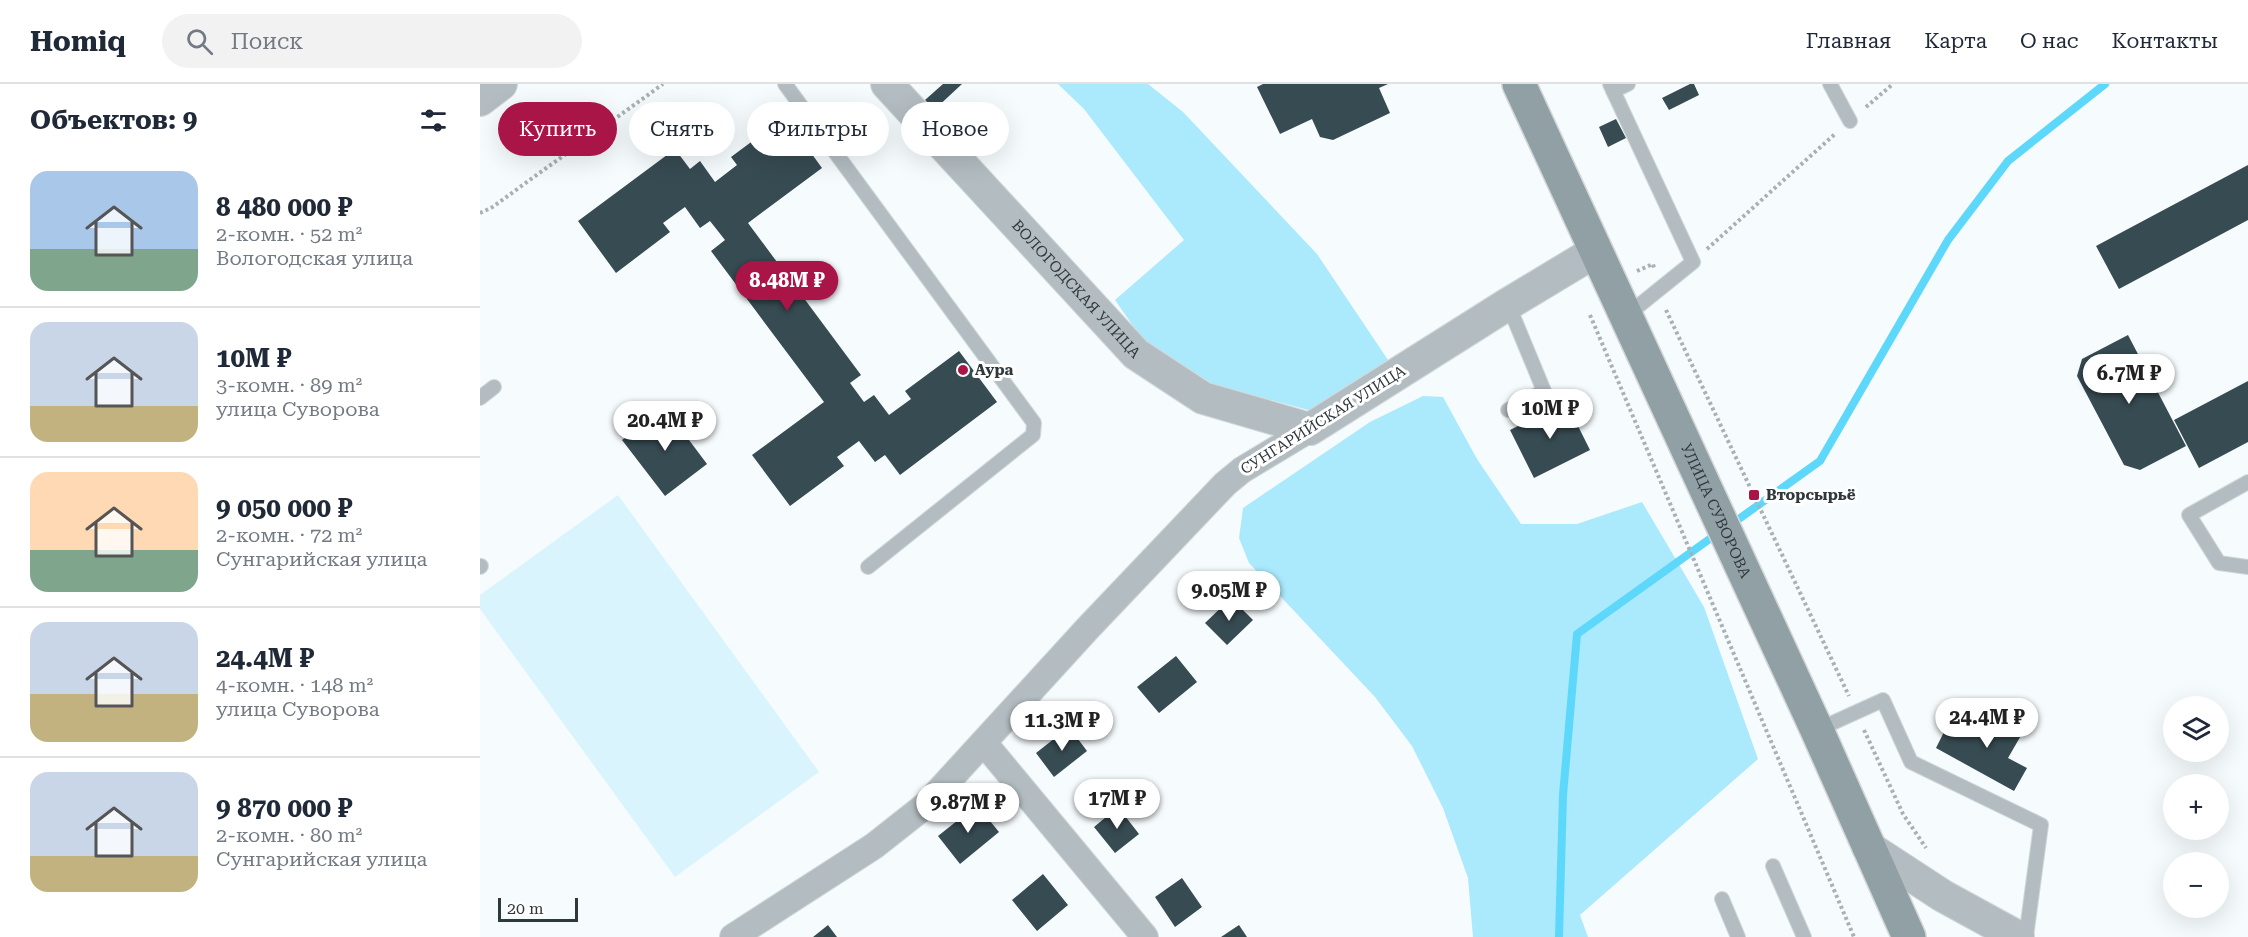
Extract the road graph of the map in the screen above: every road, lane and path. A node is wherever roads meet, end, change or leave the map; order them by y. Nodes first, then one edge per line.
1 (501, 84) edge
2 (663, 84) edge
3 (785, 84) edge
4 (887, 84) edge
5 (1520, 84) edge
6 (1628, 84) edge
7 (1830, 84) edge
8 (1893, 84) edge
9 (1611, 88) edge
10 (480, 100) edge
11 (1850, 121) junction
12 (480, 213) edge
13 (1596, 251) junction
14 (1693, 262) junction
15 (1653, 264) dead end
16 (1657, 291) junction
17 (1508, 304) junction
18 (1587, 309) dead end
19 (1626, 316) junction
20 (494, 387) dead end
21 (480, 398) edge
22 (1508, 410) dead end
23 (1310, 429) junction
24 (2248, 482) edge
25 (868, 567) dead end
26 (2248, 567) edge
27 (1856, 712) junction
28 (1817, 730) junction
29 (984, 743) junction
30 (1868, 847) junction
31 (1929, 851) dead end
32 (1773, 866) dead end
33 (1722, 899) dead end
34 (743, 935) edge
35 (1145, 937) edge
36 (1738, 937) edge
37 (1804, 937) edge
38 (1854, 937) edge
39 (1910, 937) edge
40 (2018, 937) edge
41 (2026, 937) edge

1 - 10 street
2 - 12 path
3 - 25 lane
4 - 23 street, ВОЛОГОДСКАЯ УЛИЦА
5 - 13 main road, УЛИЦА СУВОРОВА
6 - 9 lane
7 - 11 lane
8 - 11 path
9 - 14 lane
11 - 14 path
13 - 17 street, СУНГАРИЙСКАЯ УЛИЦА
13 - 19 main road, УЛИЦА СУВОРОВА
14 - 16 lane
15 - 16 path
16 - 19 lane
16 - 27 path
17 - 22 lane
17 - 23 street, СУНГАРИЙСКАЯ УЛИЦА
18 - 38 path
19 - 28 main road, УЛИЦА СУВОРОВА
20 - 21 lane
23 - 29 street, СУНГАРИЙСКАЯ УЛИЦА
24 - 26 lane
27 - 28 lane
27 - 31 path
27 - 41 lane
28 - 30 main road, УЛИЦА СУВОРОВА
29 - 34 street, СУНГАРИЙСКАЯ УЛИЦА
29 - 35 street
30 - 39 main road, УЛИЦА СУВОРОВА
30 - 40 street
32 - 37 lane
33 - 36 lane

